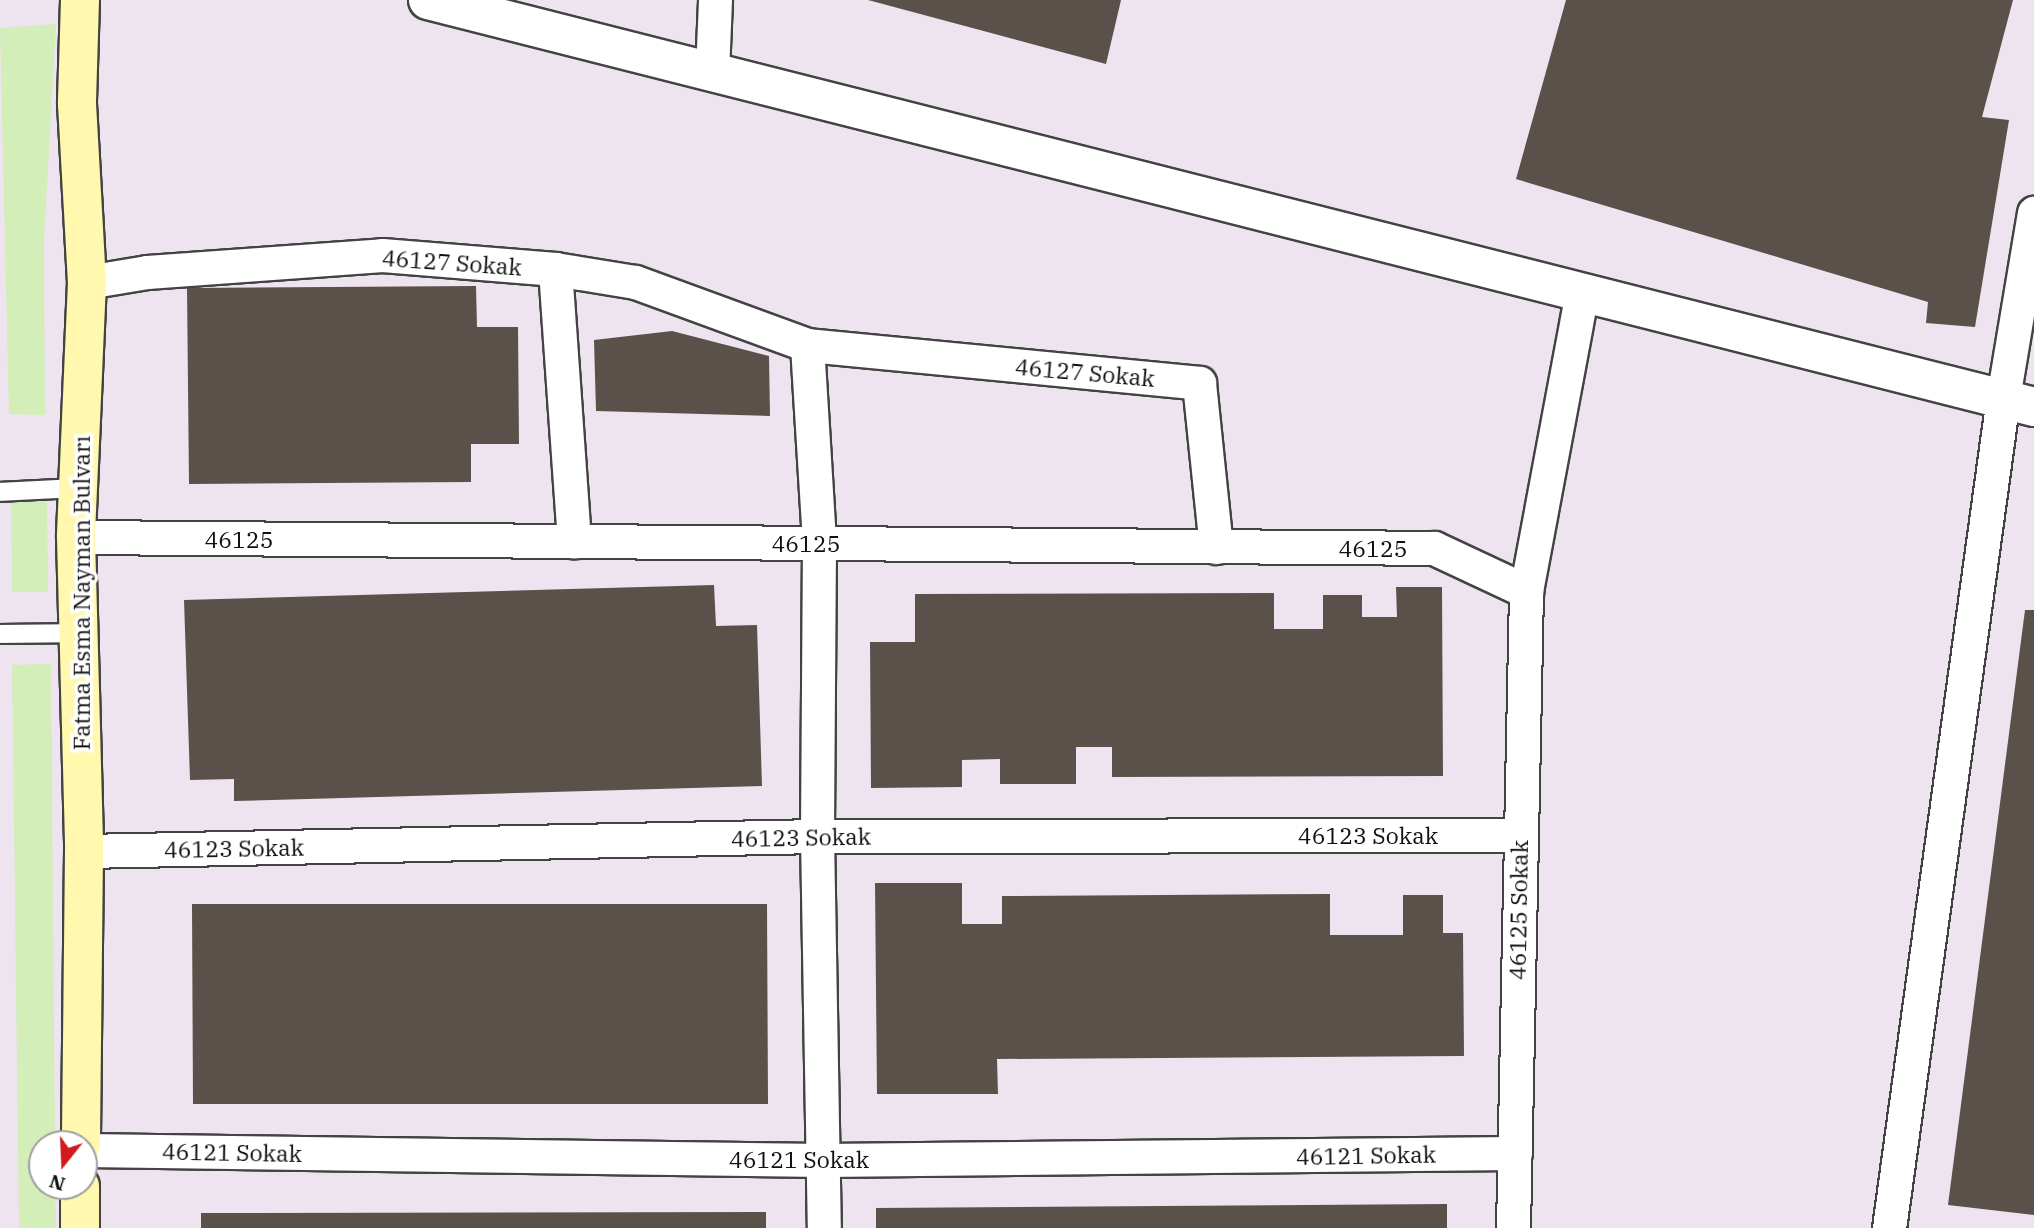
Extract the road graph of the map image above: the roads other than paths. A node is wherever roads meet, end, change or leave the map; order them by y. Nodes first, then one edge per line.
1 (80, 0) edge
2 (428, 0) edge
3 (715, 0) edge
4 (712, 72) junction
5 (2034, 213) edge
6 (555, 269) junction
7 (87, 282) junction
8 (1582, 292) junction
9 (807, 345) junction
10 (2019, 403) edge
11 (78, 488) junction
12 (0, 492) edge
13 (76, 537) junction
14 (574, 541) junction
15 (819, 543) junction
16 (1216, 547) junction
17 (1526, 591) junction
18 (79, 633) junction
19 (0, 634) edge
20 (1519, 835) junction
21 (817, 836) junction
22 (84, 850) junction
23 (81, 1130) edge
24 (98, 1150) edge
25 (1515, 1153) junction
26 (823, 1160) junction
27 (80, 1200) edge
28 (80, 1228) edge
29 (824, 1228) edge
30 (1513, 1228) edge
31 (1889, 1228) edge

1 - 7 main road, Fatma Esma Nayman Bulvarı
2 - 4 street
3 - 4 street
4 - 8 street
5 - 10 street
6 - 7 street, 46127 Sokak
6 - 9 street, 46127 Sokak
6 - 14 street
7 - 11 main road, Fatma Esma Nayman Bulvarı
8 - 10 street
8 - 17 street, 46125 Sokak
9 - 15 street
9 - 16 street, 46127 Sokak
10 - 31 street
11 - 12 lane
11 - 13 main road, Fatma Esma Nayman Bulvarı
13 - 14 street, 46125
13 - 18 main road, Fatma Esma Nayman Bulvarı
14 - 15 street, 46125
15 - 16 street, 46125
15 - 21 street
16 - 17 street, 46125
17 - 20 street, 46125 Sokak
18 - 19 lane
18 - 22 main road, Fatma Esma Nayman Bulvarı
20 - 21 street, 46123 Sokak
20 - 25 street, 46125 Sokak
21 - 22 street, 46123 Sokak
21 - 26 street
22 - 23 main road, Fatma Esma Nayman Bulvarı
24 - 26 street, 46121 Sokak
25 - 26 street, 46121 Sokak
25 - 30 street, 46125 Sokak
26 - 29 street
27 - 28 main road

